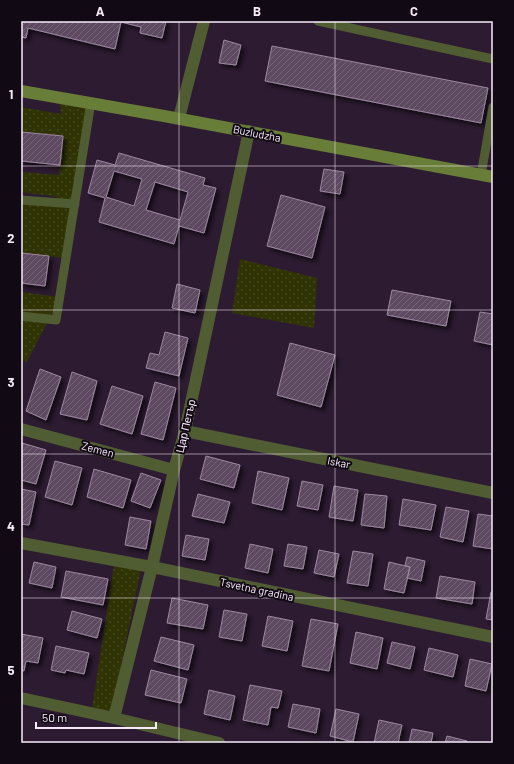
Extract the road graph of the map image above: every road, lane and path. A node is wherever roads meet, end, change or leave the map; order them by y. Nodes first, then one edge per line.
1 (204, 21) edge
2 (318, 21) edge
3 (493, 59) edge
4 (21, 91) edge
5 (91, 102) junction
6 (493, 107) edge
7 (179, 118) junction
8 (249, 132) junction
9 (487, 176) edge
10 (21, 200) edge
11 (75, 204) junction
12 (21, 316) edge
13 (21, 428) edge
14 (185, 431) junction
15 (174, 470) junction
16 (493, 492) edge
17 (21, 543) edge
18 (152, 567) junction
19 (493, 637) edge
20 (21, 698) edge
21 (114, 718) junction
22 (218, 743) edge

1 - 7 street
2 - 3 lane
4 - 5 street, Buzludzha
5 - 7 street, Buzludzha
5 - 11 lane
6 - 9 lane
7 - 8 street, Buzludzha
8 - 9 street, Buzludzha
8 - 14 street, Цар Петър
10 - 11 lane
11 - 12 lane
13 - 15 street, Zemen
14 - 15 street, Цар Петър
14 - 16 street, Iskar
15 - 18 street, Цар Петър
17 - 18 street, Tsvetna gradina
18 - 19 street, Tsvetna gradina
18 - 21 street, Цар Петър
20 - 21 street
21 - 22 street

